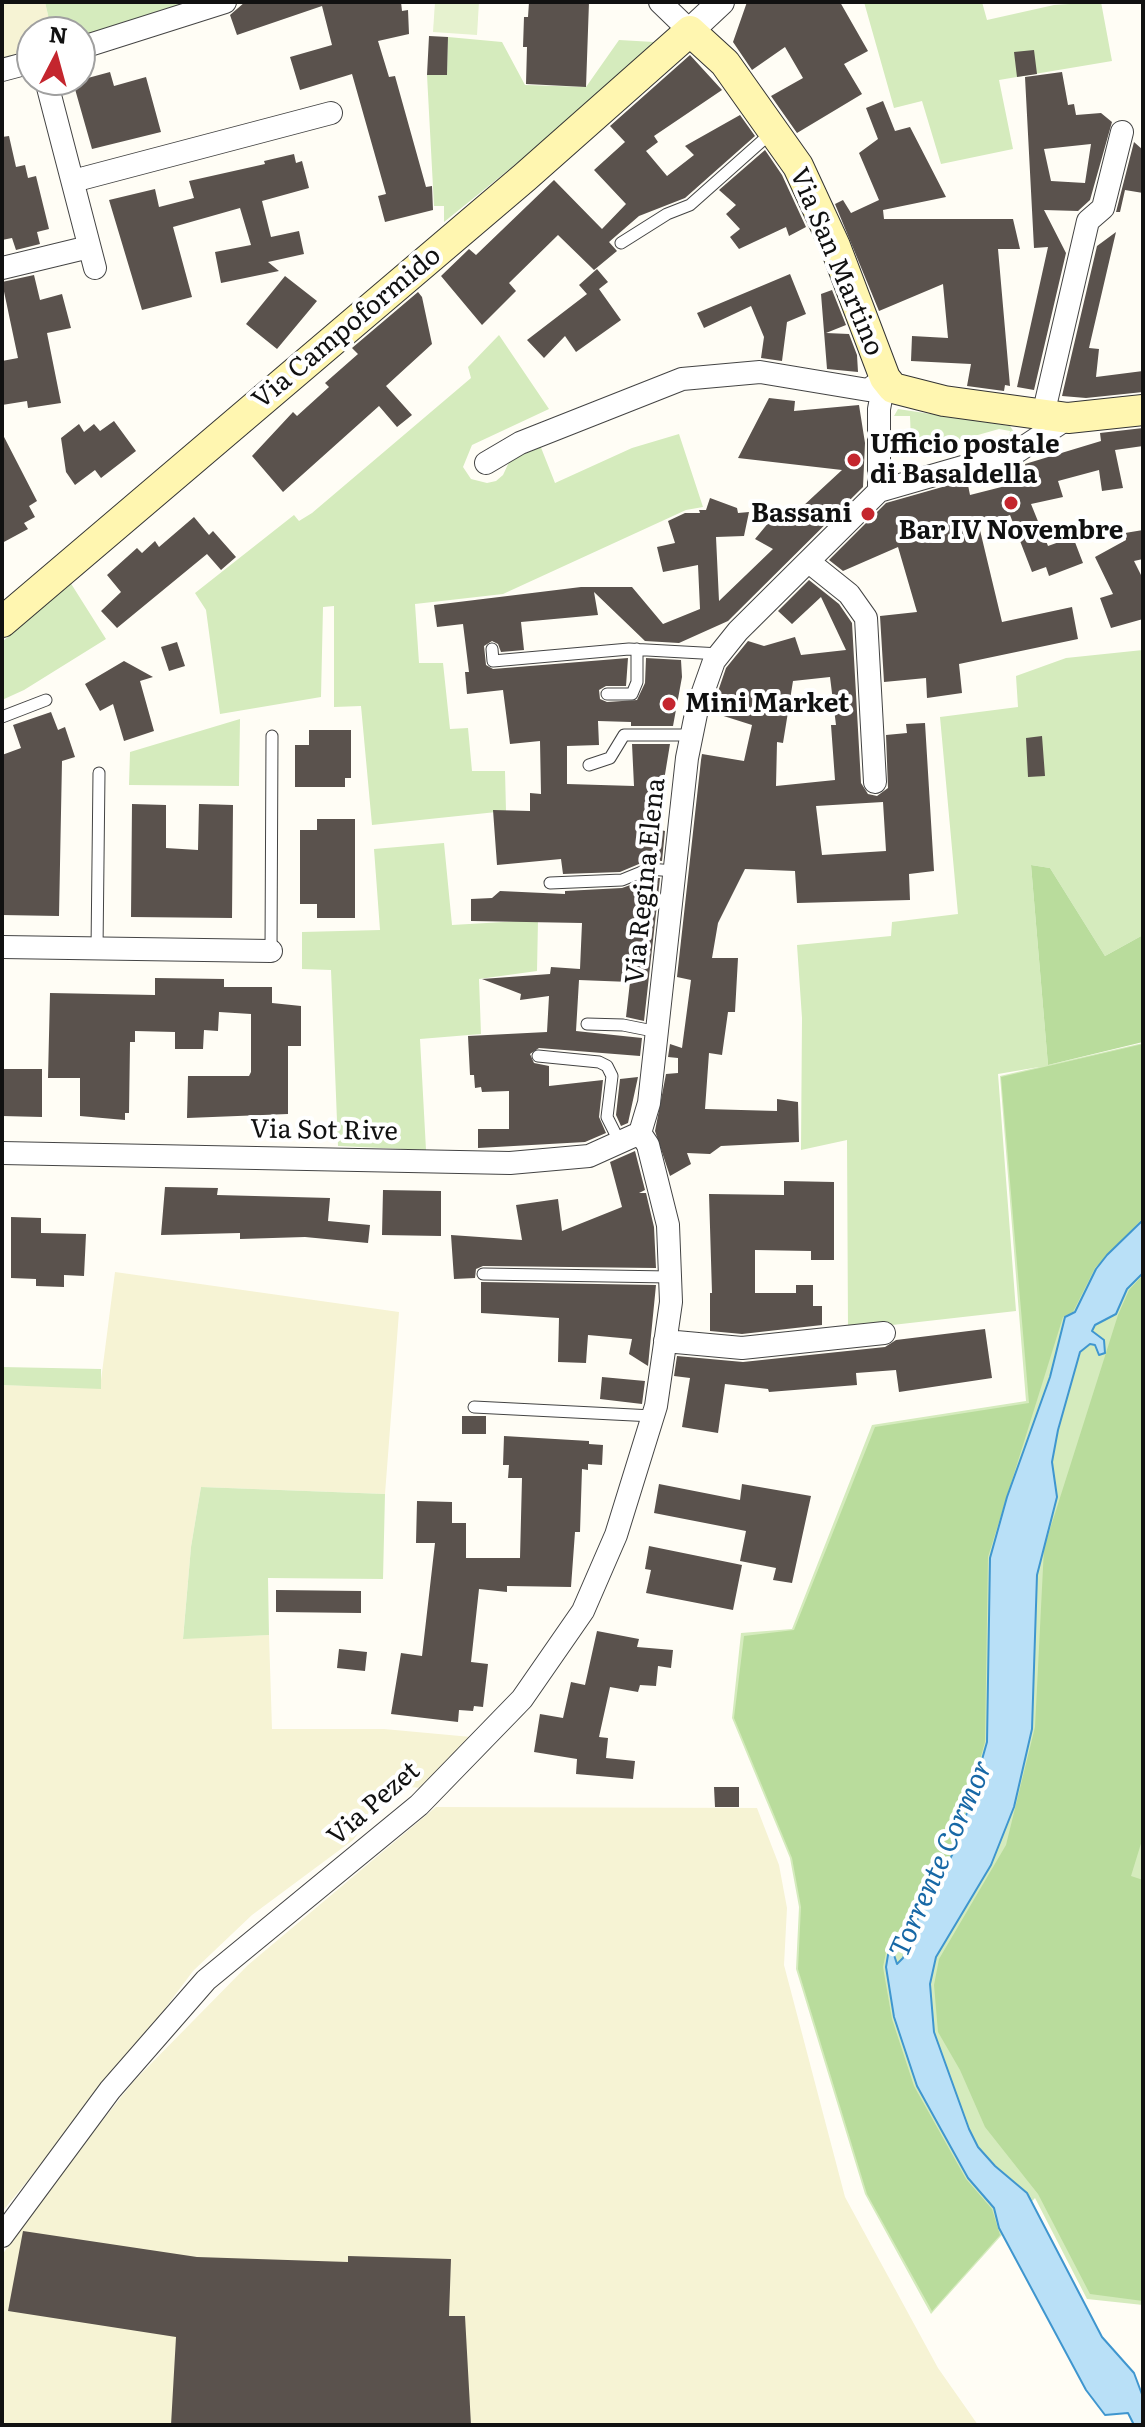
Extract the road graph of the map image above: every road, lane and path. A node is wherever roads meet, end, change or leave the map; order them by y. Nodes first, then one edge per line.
1 (225, 2) edge
2 (660, 2) edge
3 (721, 2) edge
4 (690, 31) junction
5 (96, 43) edge
6 (50, 96) edge
7 (331, 113) dead end
8 (773, 131) junction
9 (1122, 132) dead end
10 (73, 181) junction
11 (621, 243) dead end
12 (2, 268) edge
13 (885, 378) junction
14 (1143, 410) edge
15 (1056, 416) junction
16 (486, 463) dead end
17 (879, 491) junction
18 (809, 562) junction
19 (2, 622) edge
20 (492, 649) dead end
21 (637, 649) junction
22 (720, 654) junction
23 (607, 694) dead end
24 (46, 700) dead end
25 (2, 717) edge
26 (692, 735) junction
27 (272, 736) dead end
28 (589, 765) dead end
29 (99, 773) dead end
30 (875, 782) dead end
31 (674, 871) junction
32 (550, 883) dead end
33 (2, 947) edge
34 (97, 949) junction
35 (271, 951) joint
36 (587, 1024) dead end
37 (658, 1032) junction
38 (538, 1056) dead end
39 (630, 1138) junction
40 (2, 1153) edge
41 (483, 1274) dead end
42 (670, 1277) junction
43 (884, 1333) dead end
44 (665, 1341) junction
45 (474, 1407) dead end
46 (653, 1416) junction
47 (2, 2236) edge

1 - 5 street
2 - 4 street, Via San Martino
3 - 4 street
4 - 8 main road, Via San Martino
4 - 19 main road, Via Campoformido
6 - 10 street
7 - 10 street
8 - 11 lane
8 - 13 main road, Via San Martino
9 - 15 street
10 - 12 street
13 - 15 main road
13 - 16 street
13 - 17 street
14 - 15 main road
15 - 17 street
17 - 18 street, Via Regina Elena
18 - 22 street, Via Regina Elena
18 - 30 street
20 - 21 lane
21 - 22 lane
21 - 23 lane
22 - 26 street, Via Regina Elena
24 - 25 lane
26 - 28 lane
26 - 31 street, Via Regina Elena
27 - 35 lane
29 - 34 lane
31 - 32 lane
31 - 37 street, Via Regina Elena
33 - 34 street
34 - 35 street
36 - 37 lane
37 - 39 street, Via Regina Elena
38 - 39 lane
39 - 40 street, Via Sot Rive
39 - 42 street
41 - 42 lane
42 - 44 street
43 - 44 street
44 - 46 street, Via Pezet
45 - 46 lane
46 - 47 street, Via Pezet

